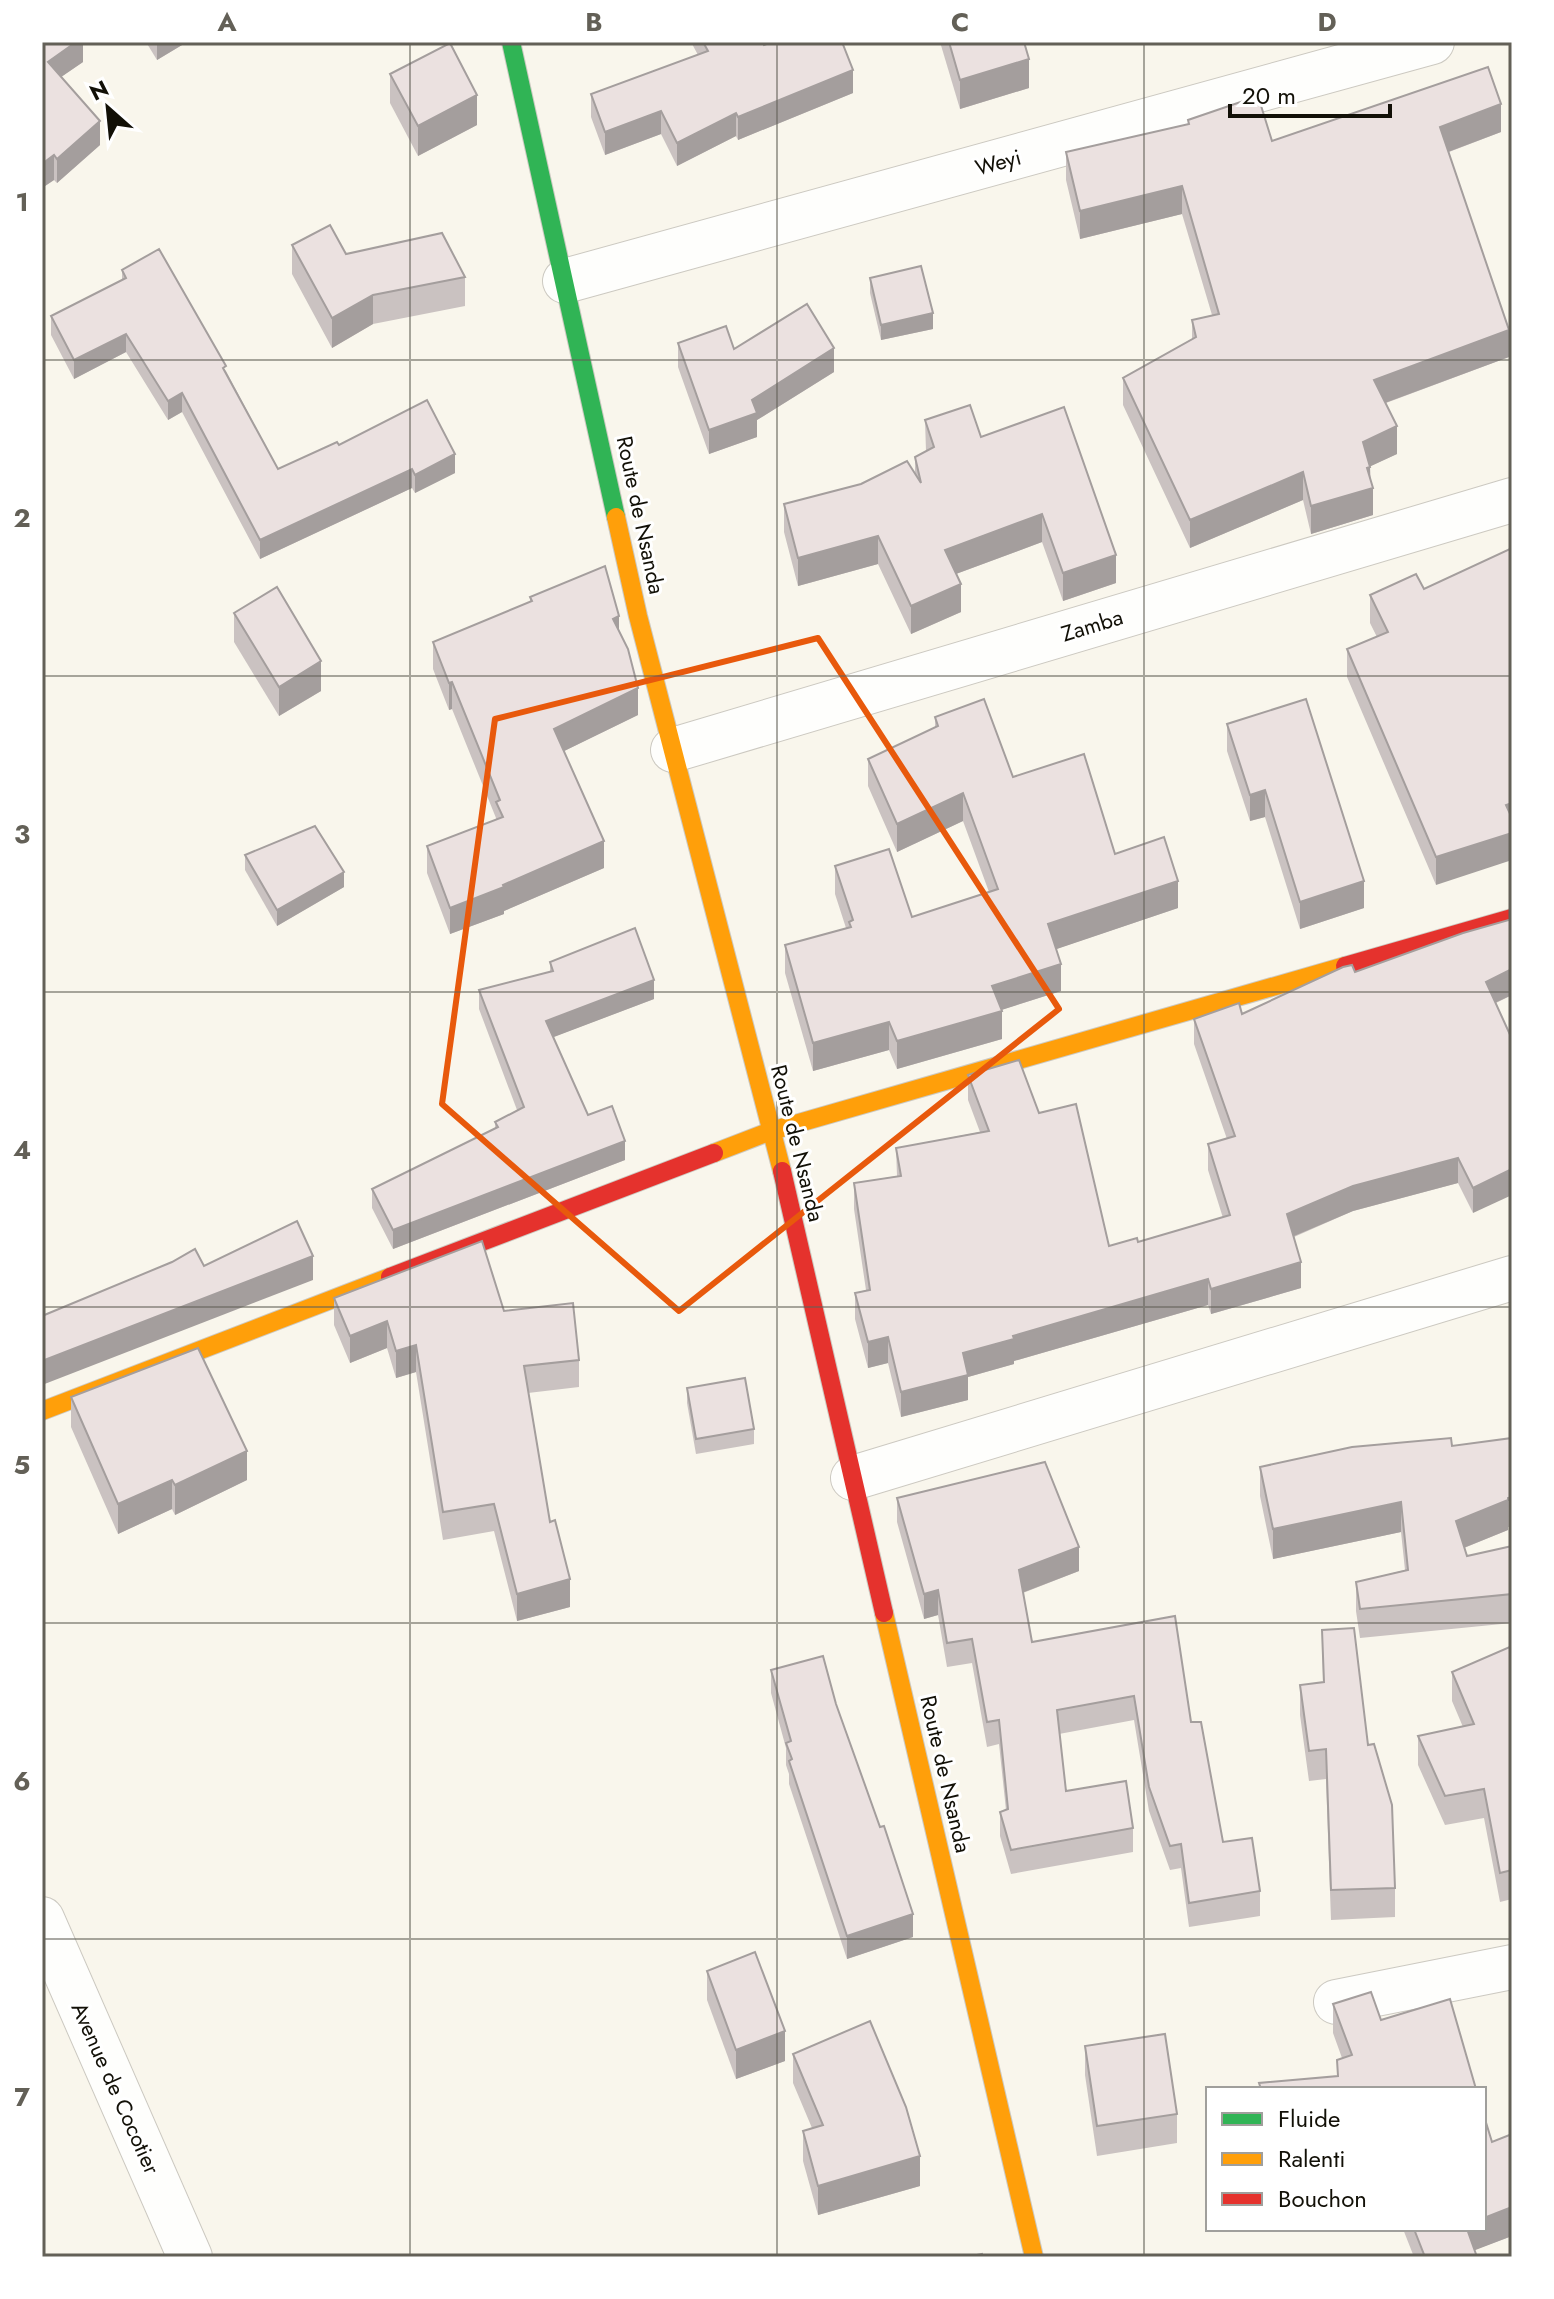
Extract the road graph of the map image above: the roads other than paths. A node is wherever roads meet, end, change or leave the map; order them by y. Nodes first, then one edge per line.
1 (511, 42) edge
2 (1432, 42) edge
3 (565, 281) junction
4 (1512, 500) edge
5 (673, 750) junction
6 (1512, 918) edge
7 (771, 1131) junction
8 (1512, 1278) edge
9 (42, 1411) edge
10 (853, 1478) junction
11 (42, 1919) edge
12 (1512, 1967) edge
13 (1336, 2002) edge
14 (190, 2257) edge
15 (1034, 2257) edge

1 - 3 street, Route de Nsanda
2 - 3 street, Weyi
3 - 5 street, Route de Nsanda
4 - 5 street, Zamba
5 - 7 street, Route de Nsanda
6 - 7 street
7 - 9 street
7 - 10 street, Route de Nsanda
8 - 10 street
10 - 15 street, Route de Nsanda
11 - 14 street, Avenue de Cocotier
12 - 13 street

